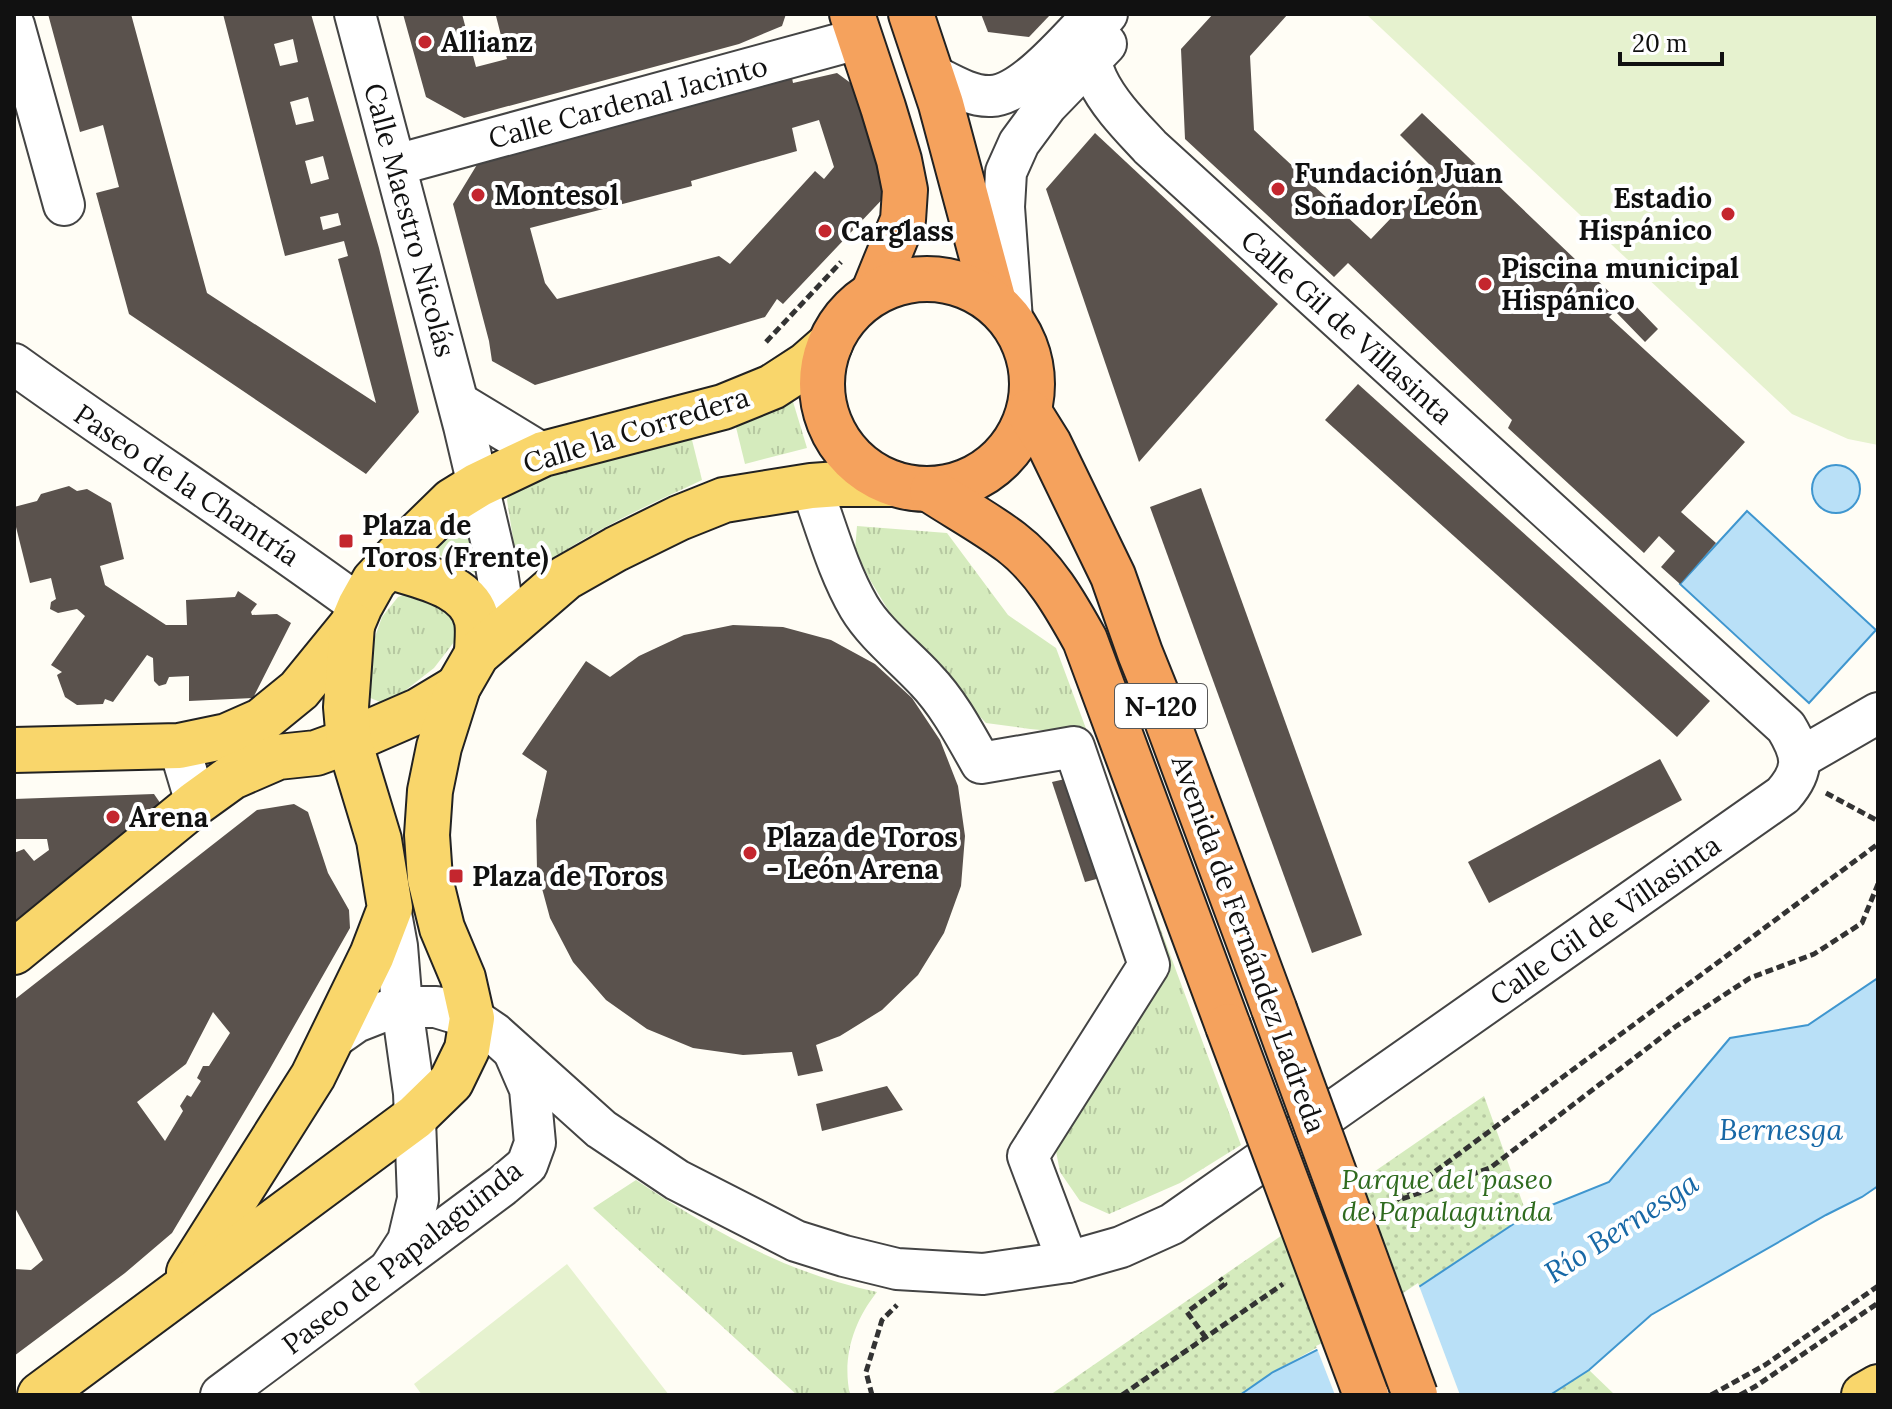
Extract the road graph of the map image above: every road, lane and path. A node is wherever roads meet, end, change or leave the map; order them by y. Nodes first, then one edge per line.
1 (355, 14) edge
2 (911, 14) edge
3 (1094, 14) edge
4 (1107, 14) edge
5 (1133, 14) edge
6 (14, 25) edge
7 (856, 26) edge
8 (1090, 62) junction
9 (932, 75) junction
10 (396, 165) junction
11 (64, 205) dead end
12 (849, 254) dead end
13 (874, 291) junction
14 (1003, 311) junction
15 (830, 344) junction
16 (757, 347) dead end
17 (14, 364) edge
18 (1029, 412) junction
19 (462, 415) junction
20 (543, 454) junction
21 (478, 485) junction
22 (811, 486) junction
23 (913, 487) junction
24 (388, 566) junction
25 (356, 615) junction
26 (480, 656) junction
27 (1878, 713) edge
28 (179, 746) junction
29 (332, 747) junction
30 (14, 750) edge
31 (1809, 773) junction
32 (196, 803) junction
33 (1878, 821) edge
34 (1878, 844) edge
35 (1878, 884) edge
36 (390, 908) junction
37 (14, 952) edge
38 (402, 1007) junction
39 (472, 1018) junction
40 (329, 1041) junction
41 (512, 1049) junction
42 (415, 1117) junction
43 (1396, 1201) junction
44 (1383, 1210) dead end
45 (1068, 1262) junction
46 (389, 1270) junction
47 (1220, 1278) dead end
48 (1286, 1282) dead end
49 (1878, 1286) edge
50 (174, 1295) junction
51 (902, 1300) dead end
52 (1878, 1303) edge
53 (1206, 1338) junction
54 (1878, 1387) edge
55 (40, 1395) edge
56 (221, 1395) edge
57 (872, 1395) edge
58 (1122, 1395) edge
59 (1366, 1395) edge
60 (1415, 1395) edge
61 (1711, 1395) edge
62 (1740, 1395) edge
63 (1864, 1395) edge

1 - 10 street, Calle Maestro Nicolás
2 - 9 highway
3 - 9 street
4 - 8 street
5 - 8 street
6 - 11 street
7 - 10 street, Calle Cardenal Jacinto
7 - 13 highway, N-120
8 - 14 street
8 - 31 street, Calle Gil de Villasinta
9 - 14 highway
10 - 19 street, Calle Maestro Nicolás
12 - 16 path
13 - 14 highway, N-120
13 - 15 highway, N-120
14 - 18 highway
15 - 20 main road, Calle la Corredera
15 - 23 highway, N-120
17 - 25 street, Paseo de la Chantría
18 - 23 highway
18 - 60 highway, Avenida de Fernández Ladreda / N-120, bridge
19 - 20 street
19 - 21 street, Calle Maestro Nicolás
20 - 21 main road, Calle la Corredera
21 - 24 main road, Calle la Corredera
21 - 26 street, Calle Maestro Nicolás
22 - 23 main road
22 - 26 main road
22 - 45 street
23 - 59 highway, Avenida de Fernández Ladreda / N-120, bridge
24 - 25 main road, Calle la Corredera
24 - 26 main road
25 - 28 main road, Calle la Corredera
25 - 29 main road
26 - 29 main road
26 - 39 main road
27 - 31 street
28 - 30 main road, Calle la Corredera
28 - 32 street
29 - 32 main road
29 - 36 main road
31 - 33 path
31 - 45 street, Calle Gil de Villasinta
32 - 37 main road
34 - 43 path
35 - 43 path
36 - 38 street
36 - 40 main road
38 - 39 street
38 - 40 street
38 - 42 street
39 - 41 street, Calle Gil de Villasinta
39 - 42 main road
40 - 50 main road
41 - 45 street, Calle Gil de Villasinta
41 - 46 street, Paseo de Papalaguinda
42 - 46 street
42 - 50 main road
43 - 44 path
46 - 56 street, Paseo de Papalaguinda
47 - 53 path
48 - 53 path
49 - 61 path
50 - 55 main road
51 - 57 path
52 - 62 path
53 - 58 path
54 - 63 main road

